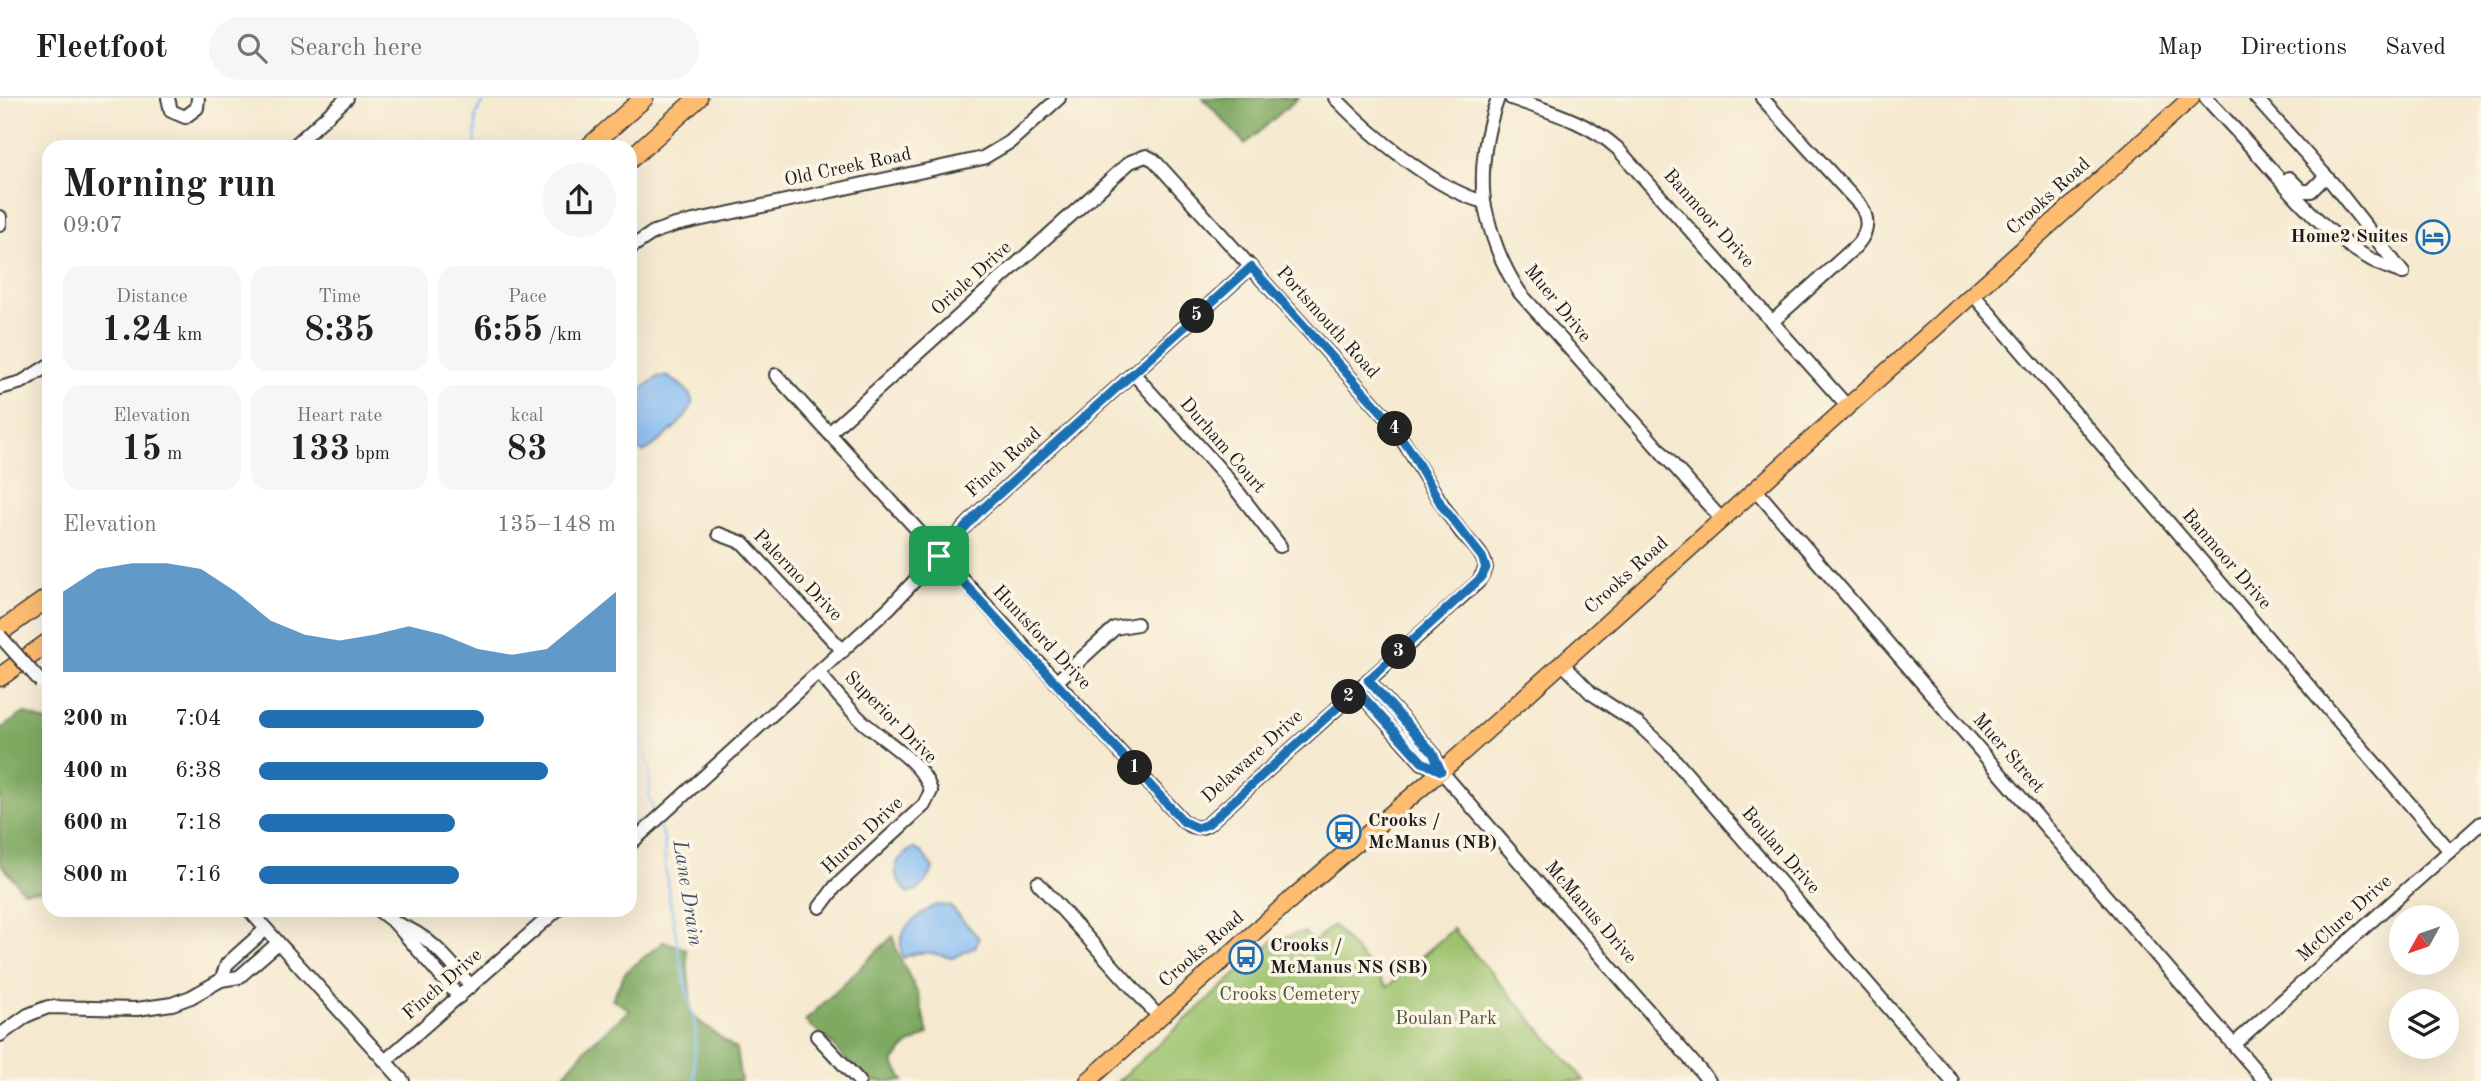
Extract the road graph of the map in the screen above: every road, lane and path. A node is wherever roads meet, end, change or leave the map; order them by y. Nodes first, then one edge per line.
1 (168, 98) edge
2 (198, 98) edge
3 (347, 98) edge
4 (644, 98) edge
5 (698, 98) edge
6 (1059, 98) edge
7 (1335, 98) edge
8 (1498, 98) edge
9 (1511, 98) edge
10 (1762, 98) edge
11 (2191, 98) edge
12 (2206, 98) edge
13 (2256, 98) edge
14 (301, 140) edge
15 (597, 140) edge
16 (637, 153) edge
17 (1142, 157) joint
18 (2268, 166) junction
19 (2326, 176) junction
20 (1484, 202) junction
21 (0, 217) edge
22 (0, 224) edge
23 (2373, 233) junction
24 (637, 243) edge
25 (2354, 250) junction
26 (1251, 267) junction
27 (1972, 293) junction
28 (1773, 321) junction
29 (42, 369) edge
30 (1133, 373) junction
31 (776, 375) dead end
32 (0, 388) edge
33 (1847, 405) junction
34 (829, 433) junction
35 (1755, 489) junction
36 (1722, 520) junction
37 (719, 534) dead end
38 (1280, 546) dead end
39 (939, 556) junction
40 (1486, 568) joint
41 (42, 602) edge
42 (1137, 624) dead end
43 (0, 634) edge
44 (42, 647) edge
45 (843, 651) junction
46 (1562, 663) junction
47 (819, 673) junction
48 (0, 677) edge
49 (1368, 680) junction
50 (1056, 682) junction
51 (42, 683) edge
52 (1357, 690) junction
53 (1441, 771) junction
54 (931, 792) joint
55 (2481, 823) edge
56 (1197, 828) joint
57 (637, 838) edge
58 (2450, 851) junction
59 (1038, 883) dead end
60 (820, 907) dead end
61 (255, 917) edge
62 (387, 917) edge
63 (549, 917) edge
64 (395, 923) junction
65 (266, 929) junction
66 (278, 943) junction
67 (221, 980) junction
68 (471, 986) junction
69 (459, 997) junction
70 (1158, 1016) junction
71 (0, 1035) edge
72 (817, 1036) dead end
73 (2234, 1044) junction
74 (385, 1061) junction
75 (404, 1081) edge
76 (859, 1081) edge
77 (1088, 1081) edge
78 (1709, 1081) edge
79 (1952, 1081) edge
80 (2265, 1081) edge

1 - 2 street
3 - 14 street
4 - 15 highway
5 - 16 highway
6 - 24 street, Old Creek Road
7 - 20 street
8 - 20 street, Muer Drive
9 - 28 street, Banmoor Drive
10 - 28 street
11 - 27 main road, Crooks Road
12 - 18 street
13 - 19 street
17 - 26 street, Portsmouth Road
17 - 34 street, Oriole Drive
18 - 19 street
18 - 25 street
19 - 23 street
20 - 36 street, Muer Drive
21 - 22 street
23 - 25 street
23 - 25 street
26 - 30 street, Finch Road
26 - 40 street, Portsmouth Road
27 - 33 main road, Crooks Road
27 - 58 street, Banmoor Drive
28 - 33 street, Banmoor Drive
29 - 32 street
30 - 38 street, Durham Court
30 - 39 street, Finch Road
31 - 34 street, Huntsford Drive
33 - 35 main road, Crooks Road
34 - 39 street, Huntsford Drive
35 - 36 main road, Crooks Road
35 - 73 street, Muer Street
36 - 46 main road, Crooks Road
37 - 45 street, Palermo Drive
39 - 45 street, Finch Road
39 - 50 street, Huntsford Drive
40 - 49 street, Delaware Drive
41 - 43 highway
42 - 50 street
43 - 51 street, bridge
44 - 48 highway
45 - 47 street, Finch Road
46 - 53 main road, Crooks Road
46 - 79 street, Boulan Drive
47 - 54 street, Superior Drive
47 - 57 street, Finch Road
49 - 52 street, Delaware Drive
49 - 53 street
50 - 56 street, Huntsford Drive
52 - 53 street
52 - 56 street, Delaware Drive
53 - 70 main road, Crooks Road
53 - 78 street, McManus Drive
54 - 60 street, Huron Drive
55 - 58 street, McClure Drive
58 - 73 street, McClure Drive
59 - 70 street
61 - 65 street
62 - 64 street
63 - 68 street, Finch Drive
64 - 68 street
64 - 69 street
65 - 66 street
65 - 67 street
66 - 67 street
66 - 74 street
67 - 71 street
68 - 69 street, Finch Drive
69 - 74 street, Finch Drive
70 - 77 main road, Crooks Road
72 - 76 street
73 - 80 street
74 - 75 street

